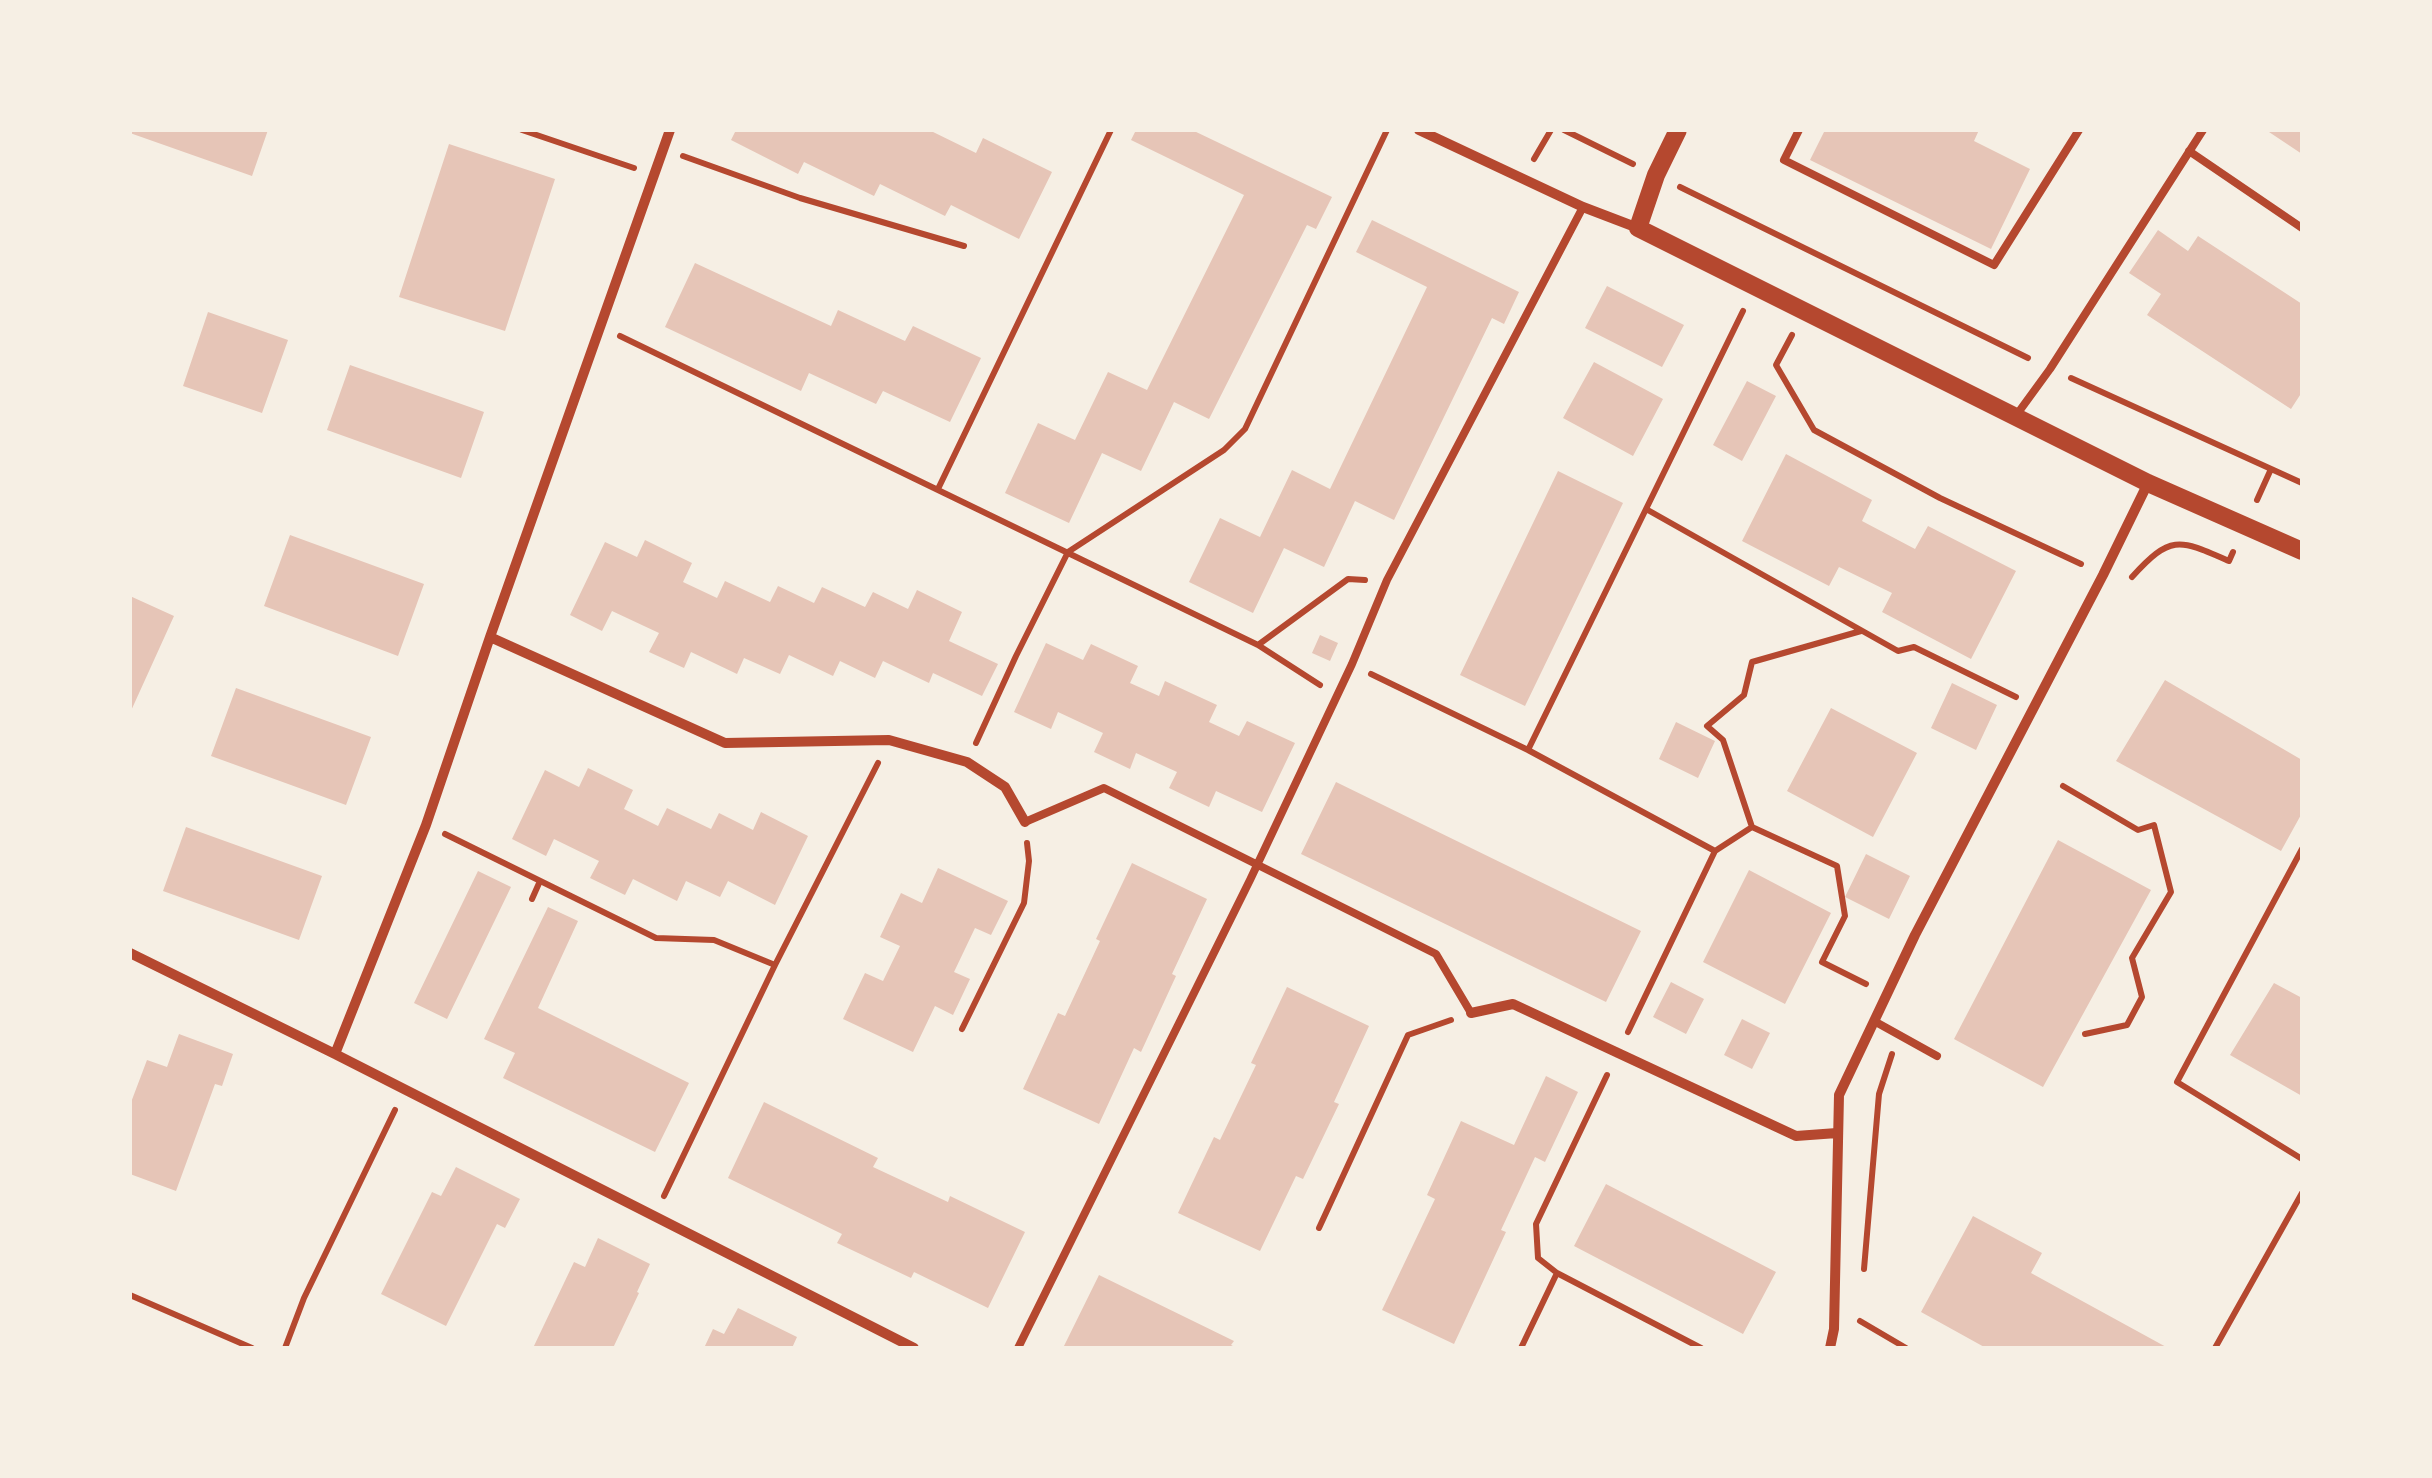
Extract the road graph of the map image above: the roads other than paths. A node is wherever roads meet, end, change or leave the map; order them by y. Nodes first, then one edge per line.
1 (670, 130) edge
2 (1419, 130) edge
3 (1678, 130) edge
4 (1799, 130) edge
5 (2079, 130) edge
6 (2203, 130) edge
7 (2190, 151) junction
8 (1583, 207) junction
9 (1638, 228) junction
10 (2302, 228) edge
11 (2015, 417) junction
12 (2148, 483) junction
13 (2302, 551) edge
14 (490, 637) junction
15 (1025, 822) joint
16 (1257, 864) junction
17 (130, 954) edge
18 (1471, 1013) joint
19 (1874, 1020) junction
20 (335, 1054) junction
21 (1936, 1056) dead end
22 (1838, 1133) junction
23 (914, 1348) edge
24 (1018, 1348) edge
25 (1830, 1348) edge

1 - 14 street
2 - 8 street
3 - 9 street
4 - 5 lane
6 - 7 lane
7 - 10 lane
7 - 11 lane
8 - 9 street
8 - 16 lane
9 - 11 street
11 - 12 street
12 - 13 street
12 - 19 street
14 - 15 street
14 - 20 street
15 - 16 lane
16 - 18 lane
16 - 24 lane
17 - 20 street
18 - 22 street
19 - 21 lane
19 - 22 street
20 - 23 street
22 - 25 street

